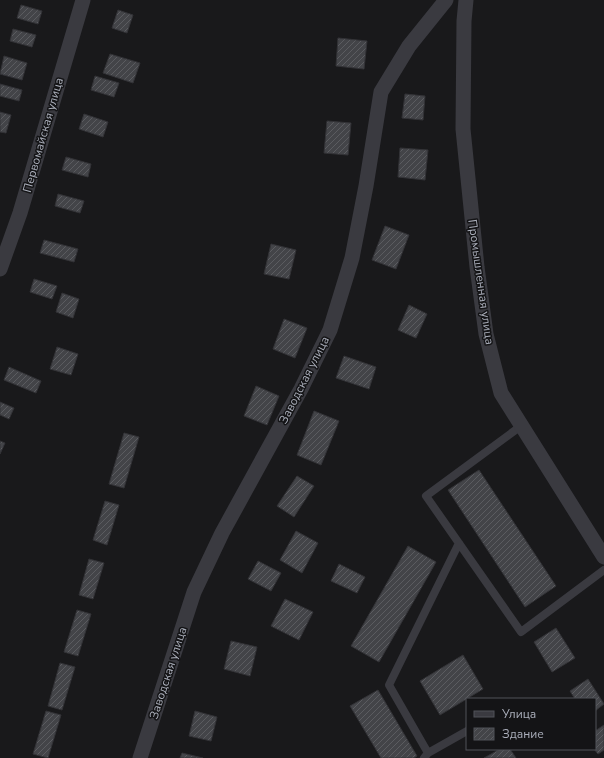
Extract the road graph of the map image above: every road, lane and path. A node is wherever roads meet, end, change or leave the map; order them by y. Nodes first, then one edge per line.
1 (83, 0) edge
2 (446, 0) edge
3 (466, 0) edge
4 (0, 268) edge
5 (520, 426) junction
6 (459, 543) junction
7 (604, 557) edge
8 (604, 570) edge
9 (466, 732) edge
10 (426, 756) edge
11 (140, 758) edge

1 - 4 street, Первомайская улица
2 - 11 street, Заводская улица
3 - 5 street, Промышленная улица
5 - 6 lane
5 - 7 street, Промышленная улица
6 - 8 lane
6 - 10 lane
9 - 10 lane

